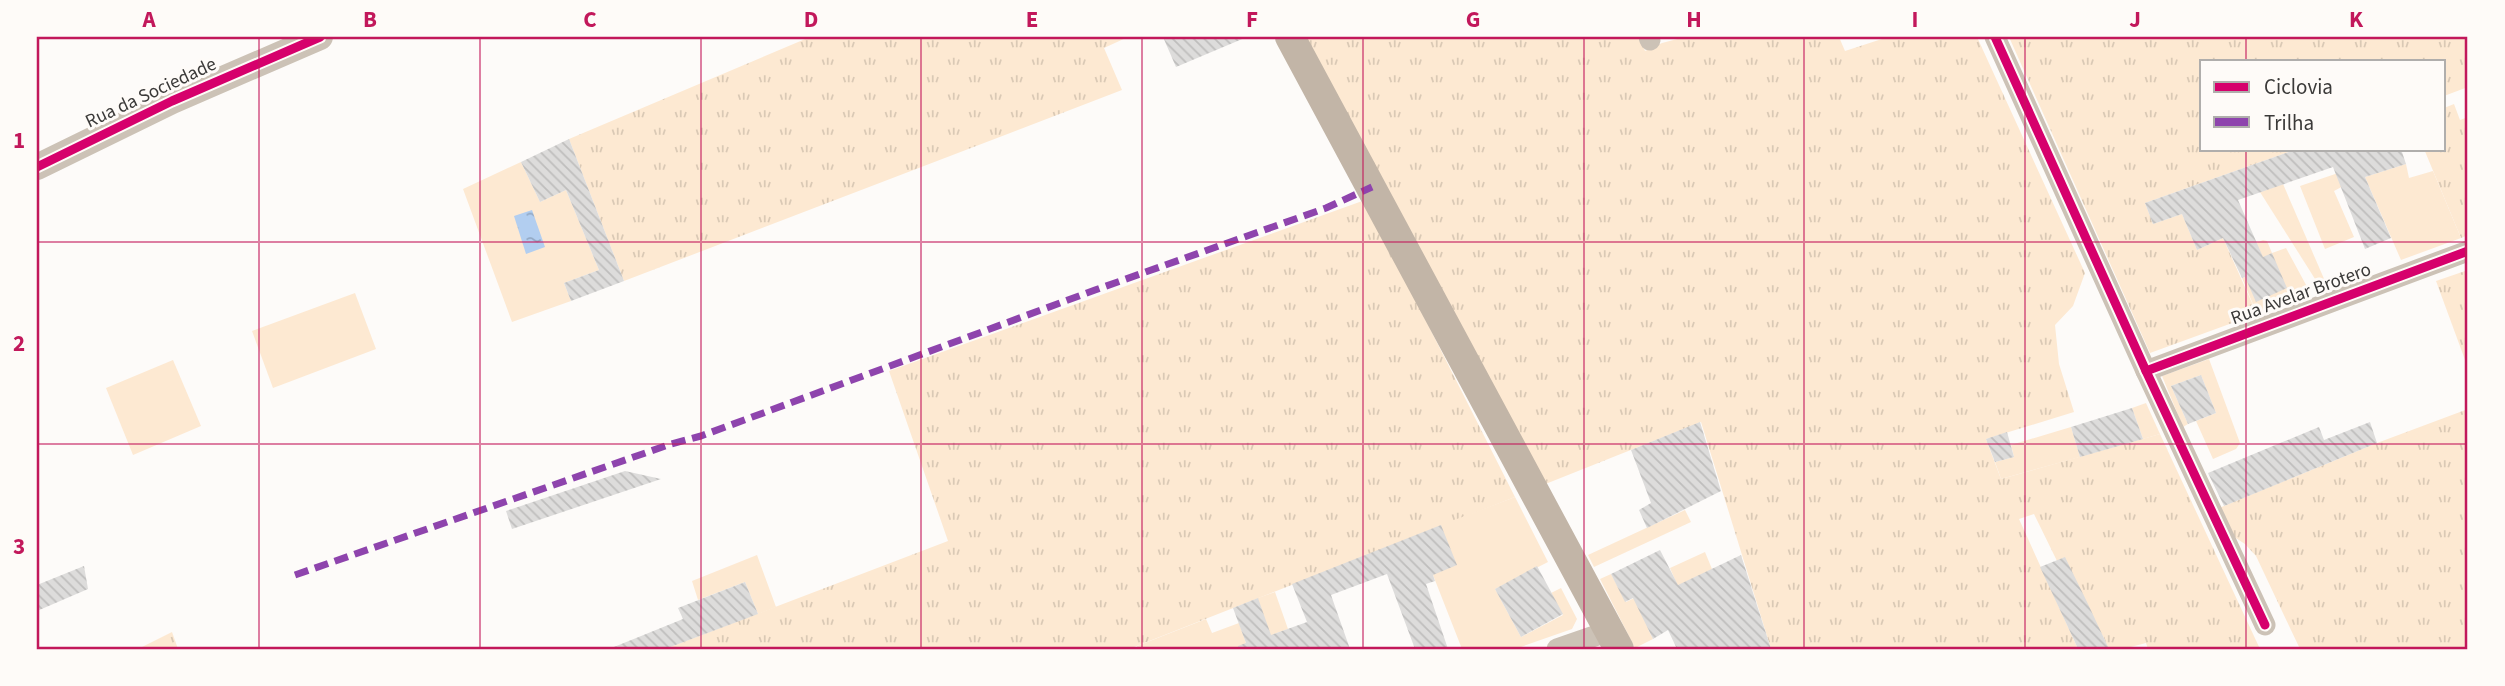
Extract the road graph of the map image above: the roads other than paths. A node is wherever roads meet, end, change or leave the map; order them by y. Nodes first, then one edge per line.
1 (320, 37) edge
2 (1290, 37) edge
3 (1996, 37) edge
4 (37, 167) edge
5 (2468, 251) edge
6 (2146, 371) junction
7 (2265, 625) dead end
8 (1614, 640) edge
9 (1558, 649) edge

1 - 4 street, Rua da Sociedade
2 - 8 main road
3 - 6 street
5 - 6 street, Rua Avelar Brotero
6 - 7 street
8 - 9 street

